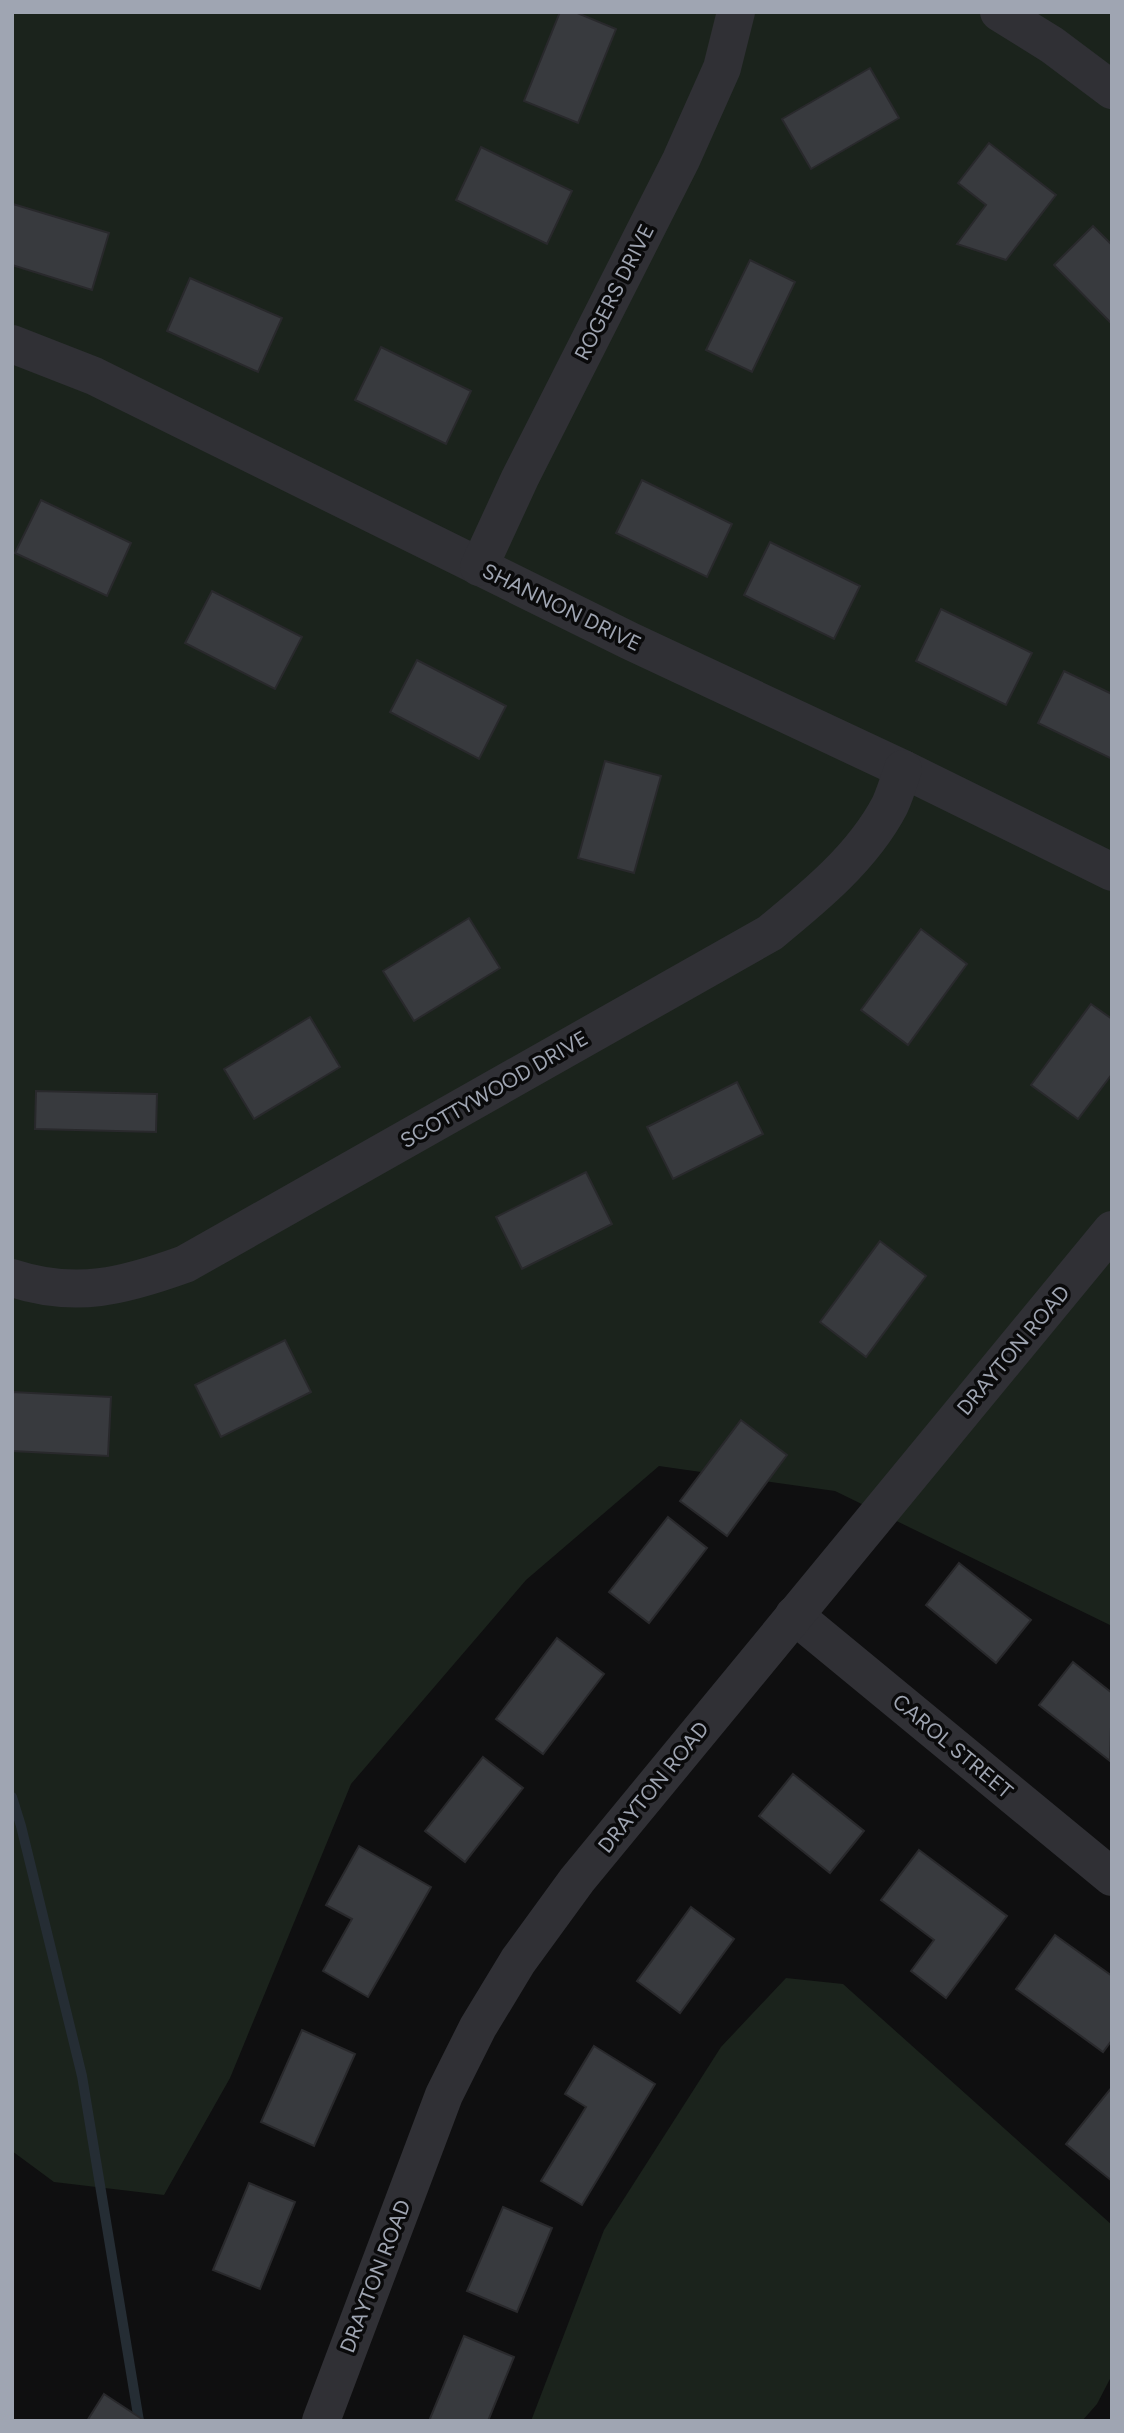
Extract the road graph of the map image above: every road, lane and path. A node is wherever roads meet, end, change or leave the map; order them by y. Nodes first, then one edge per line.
1 (736, 12) edge
2 (999, 12) edge
3 (1112, 90) edge
4 (12, 344) edge
5 (479, 567) junction
6 (903, 769) junction
7 (1112, 872) edge
8 (1112, 1230) edge
9 (12, 1278) edge
10 (794, 1615) junction
11 (1112, 1877) edge
12 (321, 2421) edge

1 - 5 street, ROGERS DRIVE
2 - 3 street
4 - 5 street, SHANNON DRIVE
5 - 6 street, SHANNON DRIVE
6 - 7 street, SHANNON DRIVE
6 - 9 street, SCOTTYWOOD DRIVE
8 - 10 street, DRAYTON ROAD
10 - 11 street, CAROL STREET
10 - 12 street, DRAYTON ROAD

